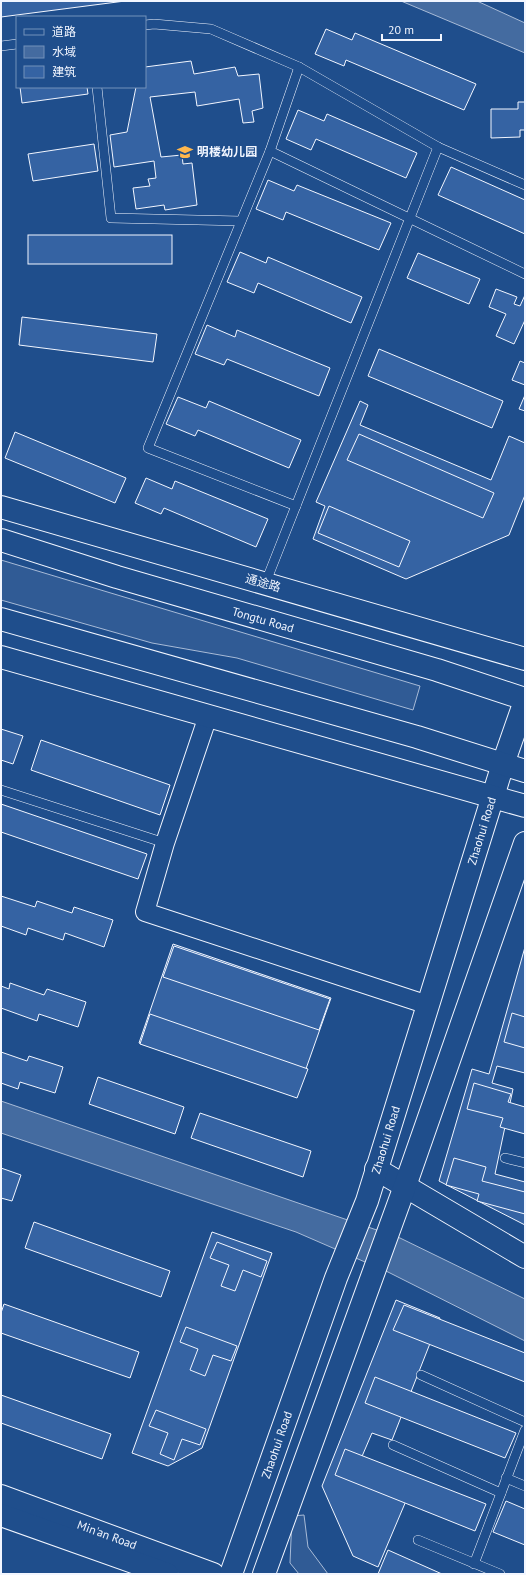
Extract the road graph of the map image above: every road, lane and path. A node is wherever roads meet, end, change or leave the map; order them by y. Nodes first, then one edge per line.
1 (146, 26) edge
2 (16, 44) edge
3 (1, 46) edge
4 (299, 67) junction
5 (97, 88) edge
6 (438, 147) junction
7 (270, 150) junction
8 (525, 185) edge
9 (410, 218) junction
10 (241, 220) junction
11 (525, 274) edge
12 (296, 506) junction
13 (1, 507) edge
14 (1, 540) edge
15 (265, 584) junction
16 (1, 618) edge
17 (1, 658) edge
18 (525, 659) edge
19 (525, 700) edge
20 (208, 716) junction
21 (503, 764) junction
22 (525, 771) edge
23 (1, 790) edge
24 (493, 796) junction
25 (525, 806) edge
26 (165, 843) junction
27 (525, 843) edge
28 (428, 1004) junction
29 (505, 1158) dead end
30 (525, 1163) edge
31 (376, 1169) junction
32 (401, 1195) junction
33 (525, 1257) edge
34 (421, 1375) dead end
35 (525, 1422) edge
36 (525, 1430) edge
37 (393, 1446) dead end
38 (506, 1478) junction
39 (525, 1486) edge
40 (501, 1493) junction
41 (1, 1496) edge
42 (1, 1516) edge
43 (418, 1540) dead end
44 (474, 1564) junction
45 (167, 1574) edge
46 (213, 1574) edge
47 (231, 1574) edge
48 (264, 1574) edge
49 (500, 1574) edge

1 - 4 lane
2 - 3 lane
4 - 6 lane
4 - 7 lane
5 - 10 lane
6 - 8 lane
6 - 9 lane
7 - 9 lane
7 - 10 lane
9 - 11 lane
9 - 12 lane
10 - 12 lane
12 - 15 lane
13 - 15 main road, 通途路
14 - 19 main road, Tongtu Road
15 - 18 main road, 通途路
16 - 21 main road
17 - 20 main road
19 - 21 main road, Zhaohui Road
20 - 24 main road
20 - 26 street
21 - 22 main road
21 - 24 main road, Zhaohui Road
23 - 26 lane
24 - 25 main road
24 - 28 main road, Zhaohui Road
26 - 28 street
27 - 32 main road
28 - 31 main road, Zhaohui Road
29 - 30 lane
31 - 32 main road
31 - 47 main road, Zhaohui Road
32 - 33 main road
32 - 48 main road
34 - 35 lane
36 - 38 lane
37 - 40 lane
38 - 39 lane
38 - 40 lane
40 - 44 lane
41 - 46 main road, Min'an Road
42 - 45 main road, Min'an Road
43 - 44 lane
44 - 49 lane

